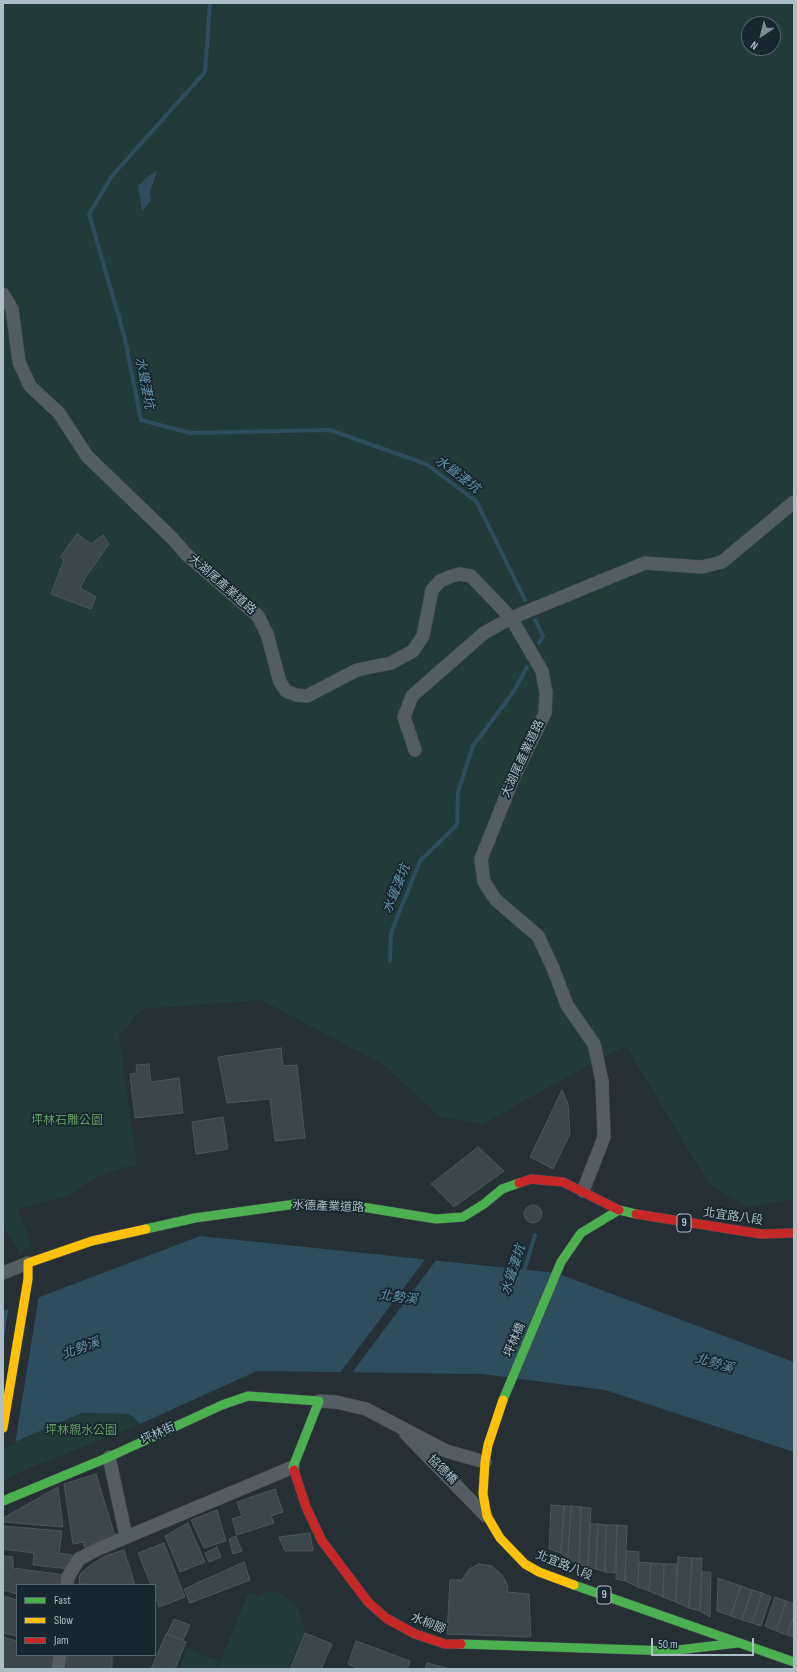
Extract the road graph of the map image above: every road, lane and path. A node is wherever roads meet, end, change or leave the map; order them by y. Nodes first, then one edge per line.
1 (3, 294) edge
2 (794, 502) edge
3 (511, 618) junction
4 (415, 750) dead end
5 (583, 1191) junction
6 (619, 1210) junction
7 (794, 1233) edge
8 (28, 1263) junction
9 (3, 1274) edge
10 (319, 1401) junction
11 (396, 1424) junction
12 (3, 1428) edge
13 (110, 1457) junction
14 (485, 1462) junction
15 (293, 1467) junction
16 (3, 1501) edge
17 (487, 1516) junction
18 (126, 1536) junction
19 (67, 1584) edge
20 (737, 1643) junction
21 (60, 1656) edge
22 (794, 1662) edge
23 (58, 1669) edge

1 - 3 street, 大湖尾產業道路
2 - 3 street
3 - 4 street
3 - 5 street, 大湖尾產業道路
5 - 6 main road, 水德產業道路
5 - 8 main road, 水德產業道路
6 - 7 main road, 北宜路八段 / 9
6 - 14 main road, 坪林橋 / 9
8 - 9 street, 水德產業道路
8 - 12 main road
10 - 11 street, 協德橋
10 - 13 main road, 坪林街
10 - 15 main road
11 - 14 street, 協德橋
11 - 17 street, 協德橋
13 - 16 main road, 坪林街
13 - 18 street
14 - 17 main road, 北宜路八段 / 9
15 - 18 street
15 - 20 main road, 水柳腳
17 - 20 main road, 北宜路八段 / 9
18 - 19 street
20 - 22 main road, 北宜路八段 / 9
21 - 23 street

